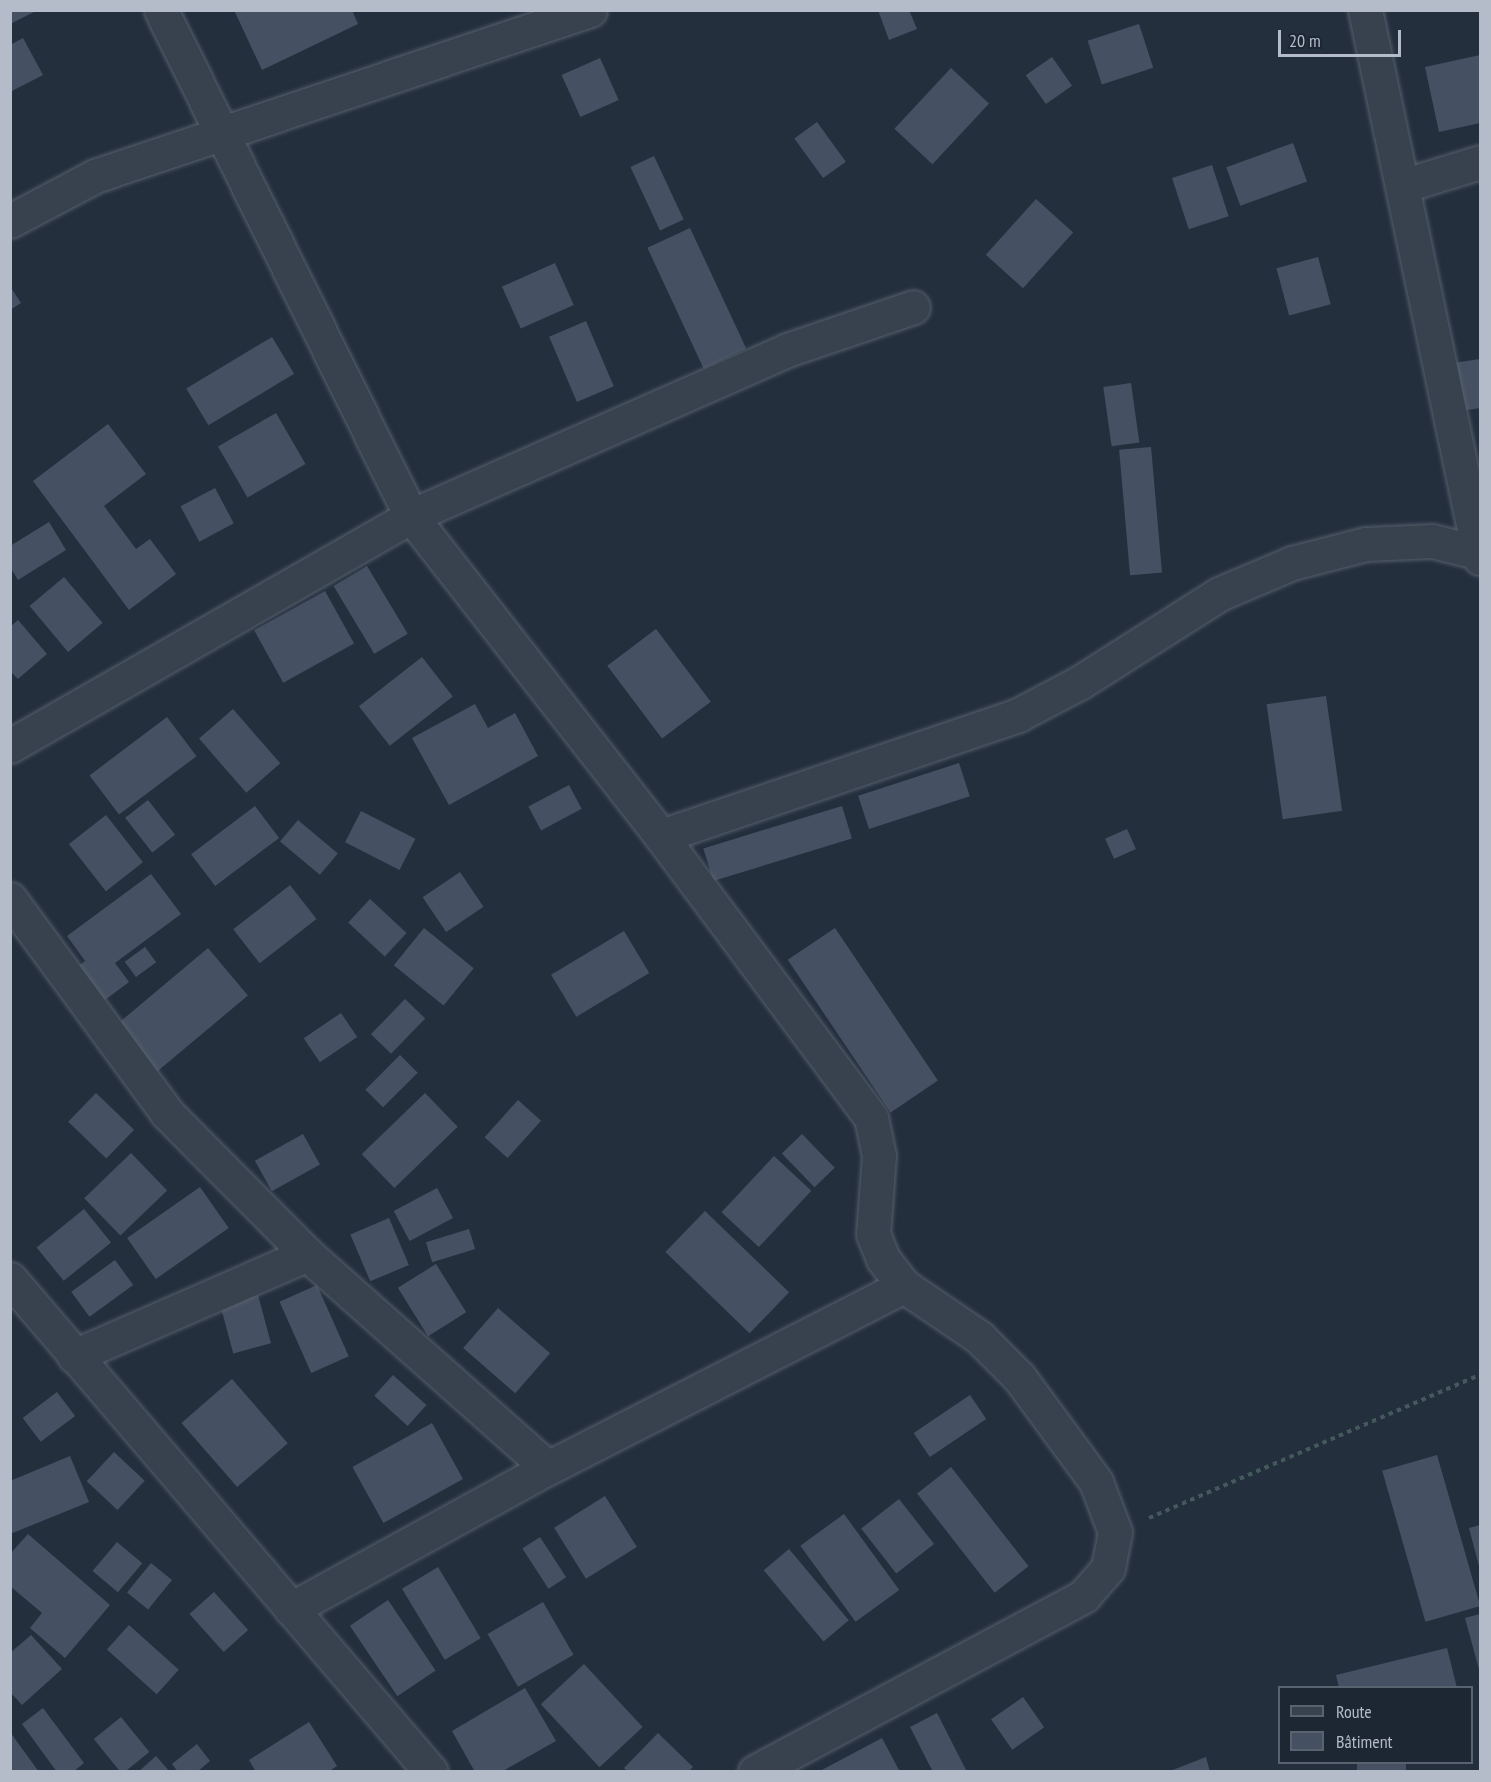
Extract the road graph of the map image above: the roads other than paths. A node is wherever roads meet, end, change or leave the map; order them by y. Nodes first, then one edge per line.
1 (161, 10) edge
2 (590, 10) edge
3 (1365, 10) edge
4 (222, 135) junction
5 (1480, 162) edge
6 (1405, 184) junction
7 (10, 221) edge
8 (912, 307) dead end
9 (411, 516) junction
10 (1480, 555) edge
11 (10, 746) edge
12 (661, 836) junction
13 (10, 899) edge
14 (307, 1254) junction
15 (10, 1279) edge
16 (904, 1287) junction
17 (74, 1356) junction
18 (548, 1468) junction
19 (291, 1609) junction
20 (431, 1772) edge
21 (755, 1772) edge

1 - 4 street
2 - 4 street
3 - 6 street
4 - 7 street
4 - 9 street
5 - 6 street
6 - 10 street
8 - 9 street
9 - 11 street
9 - 12 street
10 - 12 street
12 - 16 street
13 - 14 street
14 - 17 street
14 - 18 street
15 - 17 street
16 - 18 street
16 - 21 street
17 - 19 street
18 - 19 street
19 - 20 street

